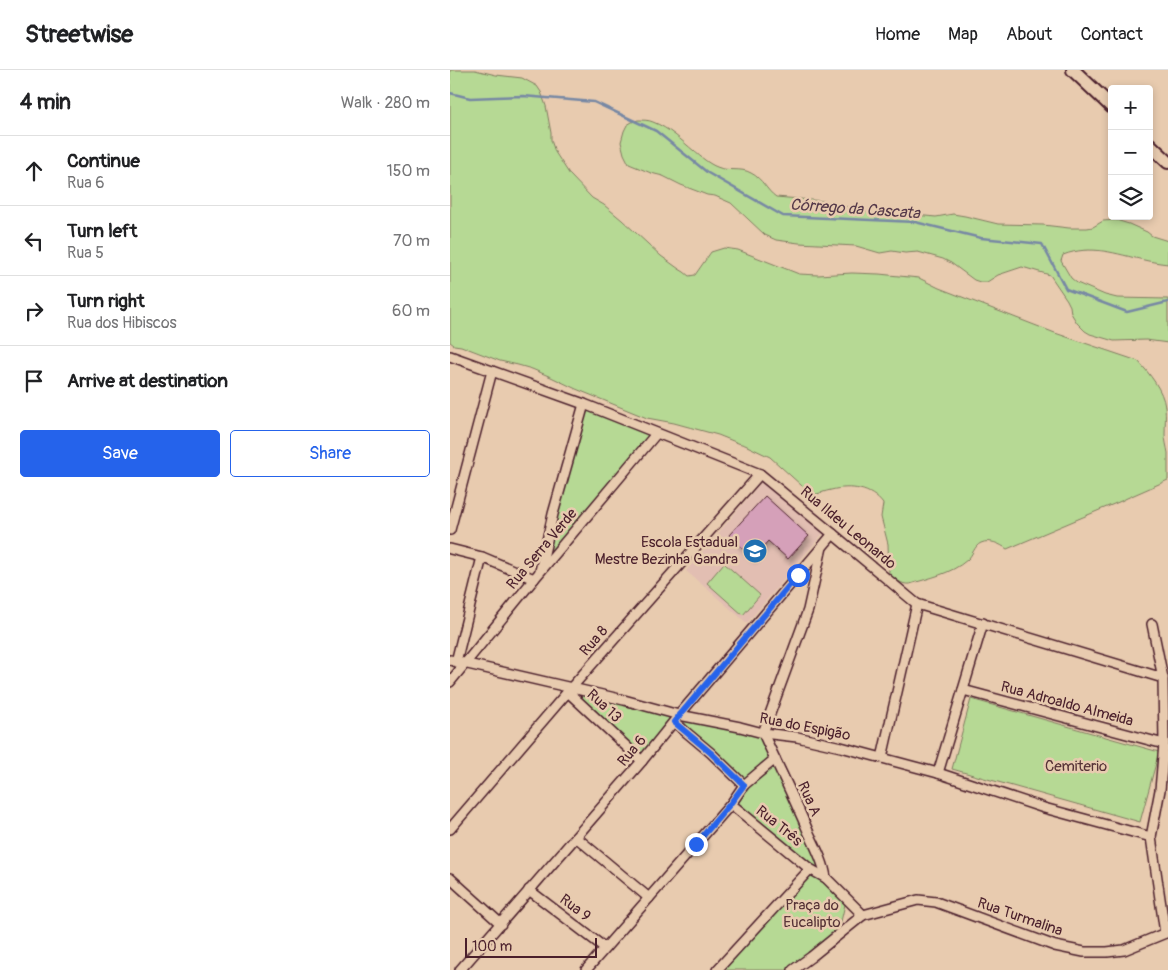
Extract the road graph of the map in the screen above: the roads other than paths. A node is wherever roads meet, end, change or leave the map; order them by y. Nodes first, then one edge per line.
1 (1072, 70) edge
2 (1108, 103) edge
3 (1153, 148) edge
4 (1168, 162) edge
5 (450, 356) edge
6 (492, 371) junction
7 (584, 404) junction
8 (656, 434) junction
9 (760, 474) junction
10 (450, 530) edge
11 (833, 534) junction
12 (822, 548) junction
13 (450, 549) edge
14 (482, 557) junction
15 (537, 576) junction
16 (917, 604) junction
17 (982, 623) junction
18 (1152, 624) dead end
19 (453, 661) edge
20 (466, 665) junction
21 (1163, 678) junction
22 (450, 682) edge
23 (570, 690) junction
24 (963, 690) junction
25 (677, 718) junction
26 (762, 733) junction
27 (1164, 744) junction
28 (882, 758) junction
29 (775, 759) junction
30 (642, 761) junction
31 (938, 773) junction
32 (744, 785) junction
33 (730, 804) junction
34 (450, 829) edge
35 (576, 837) junction
36 (1151, 837) junction
37 (810, 869) junction
38 (450, 878) edge
39 (826, 878) junction
40 (529, 890) junction
41 (649, 898) junction
42 (863, 915) junction
43 (501, 924) junction
44 (1166, 932) edge
45 (604, 948) junction
46 (460, 970) edge
47 (586, 970) edge
48 (716, 970) edge
49 (793, 970) edge

1 - 2 street
3 - 4 street
5 - 6 street, Rua Ildeu Leonardo
6 - 7 street, Rua Ildeu Leonardo
6 - 10 street
7 - 8 street, Rua Ildeu Leonardo
7 - 15 street
8 - 9 street, Rua Ildeu Leonardo
8 - 15 street, Rua Serra Verde
9 - 11 street, Rua Ildeu Leonardo
9 - 23 street, Rua 8
11 - 12 street
11 - 16 street, Rua Ildeu Leonardo
12 - 25 street, Rua 6
12 - 26 street
13 - 14 street
14 - 15 street
14 - 19 street
15 - 20 street, Rua Serra Verde
16 - 17 street
16 - 28 street
17 - 21 street
17 - 24 street
18 - 21 street
19 - 20 street, Rua do Espigão
20 - 22 street, Rua Serra Verde
20 - 23 street, Rua do Espigão
21 - 27 street
23 - 25 street, Rua do Espigão
23 - 30 street, Rua 13
23 - 34 street, Rua 8
24 - 27 street, Rua Adroaldo Almeida
24 - 31 street
25 - 26 street, Rua do Espigão
25 - 30 street, Rua 6
25 - 32 street
26 - 28 street, Rua do Espigão
26 - 29 street, Rua A
27 - 36 street
28 - 31 street, Rua do Espigão
29 - 32 street
29 - 39 street, Rua A
30 - 35 street, Rua 6
31 - 36 street, Rua do Espigão
32 - 33 street
33 - 37 street, Rua Três
33 - 41 street
35 - 40 street, Rua 6
35 - 41 street
36 - 44 street
37 - 39 street
37 - 48 street
38 - 43 street
39 - 42 street
40 - 43 street, Rua 6
40 - 45 street, Rua 9
41 - 45 street
42 - 44 street, Rua Turmalina
42 - 49 street
43 - 46 street, Rua 6
45 - 47 street

